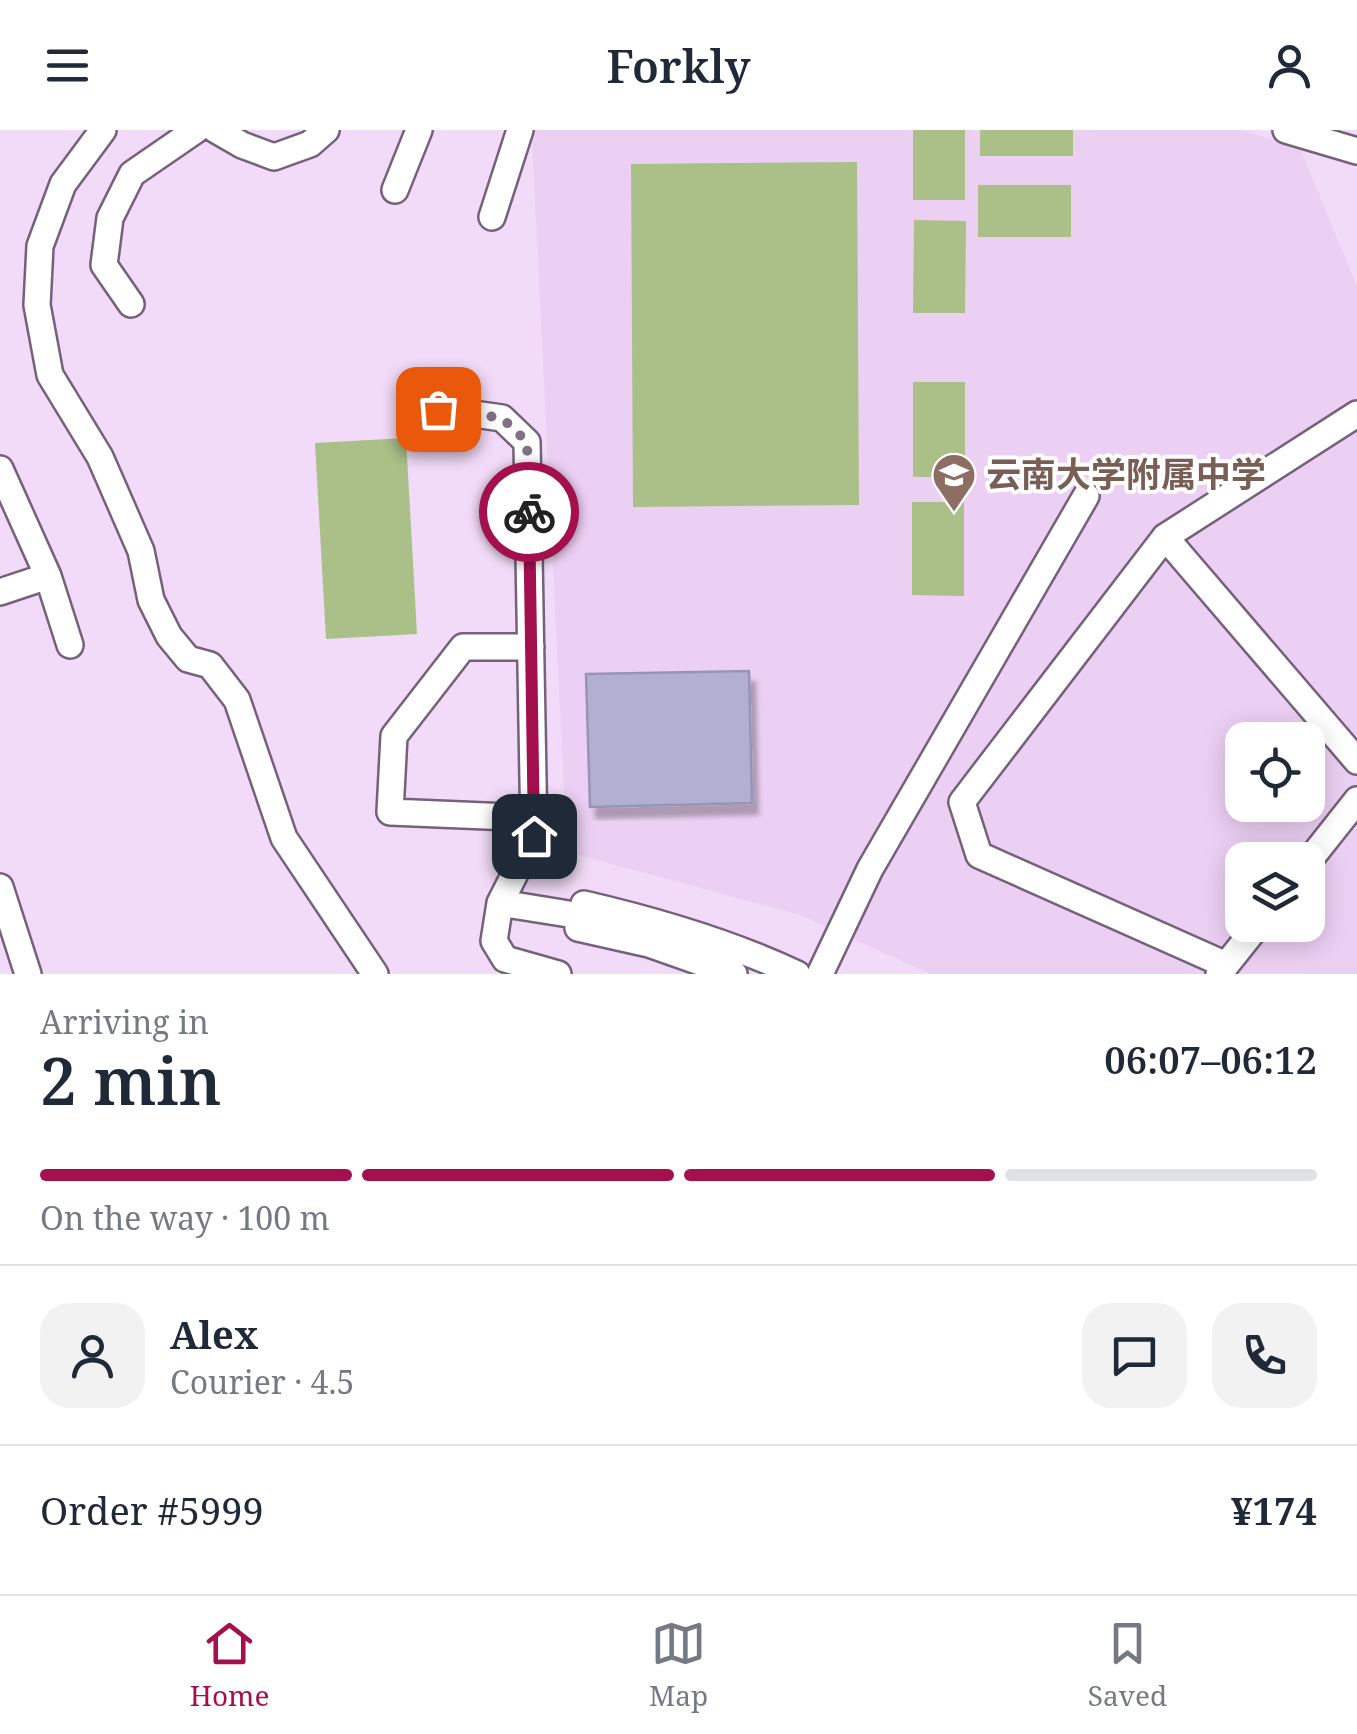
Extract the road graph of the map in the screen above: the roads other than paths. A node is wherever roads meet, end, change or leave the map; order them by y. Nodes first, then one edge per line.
1 (102, 130) edge
2 (196, 130) edge
3 (216, 130) edge
4 (326, 130) edge
5 (420, 130) edge
6 (520, 130) edge
7 (1286, 130) edge
8 (1357, 151) edge
9 (394, 190) dead end
10 (492, 218) dead end
11 (132, 304) dead end
12 (438, 409) dead end
13 (1357, 414) edge
14 (0, 469) edge
15 (1086, 496) dead end
16 (1165, 537) junction
17 (48, 576) junction
18 (0, 592) edge
19 (70, 645) dead end
20 (531, 646) junction
21 (1357, 761) edge
22 (1357, 800) edge
23 (534, 818) junction
24 (1324, 842) edge
25 (0, 887) edge
26 (500, 903) junction
27 (580, 916) junction
28 (1244, 942) edge
29 (526, 969) edge
30 (1222, 970) edge
31 (28, 974) edge
32 (375, 974) edge
33 (558, 974) edge
34 (734, 974) edge
35 (797, 974) edge
36 (820, 974) edge

1 - 32 street
2 - 11 street
3 - 4 street
5 - 9 street
6 - 10 street
7 - 8 street
12 - 20 street
13 - 16 street
14 - 17 street
15 - 36 street
16 - 21 street
16 - 30 street
17 - 18 street
17 - 19 street
20 - 23 street
20 - 23 street
22 - 24 street
23 - 26 street
25 - 31 street
26 - 27 street
26 - 29 street
27 - 34 street
27 - 35 street
28 - 30 street
29 - 33 street

